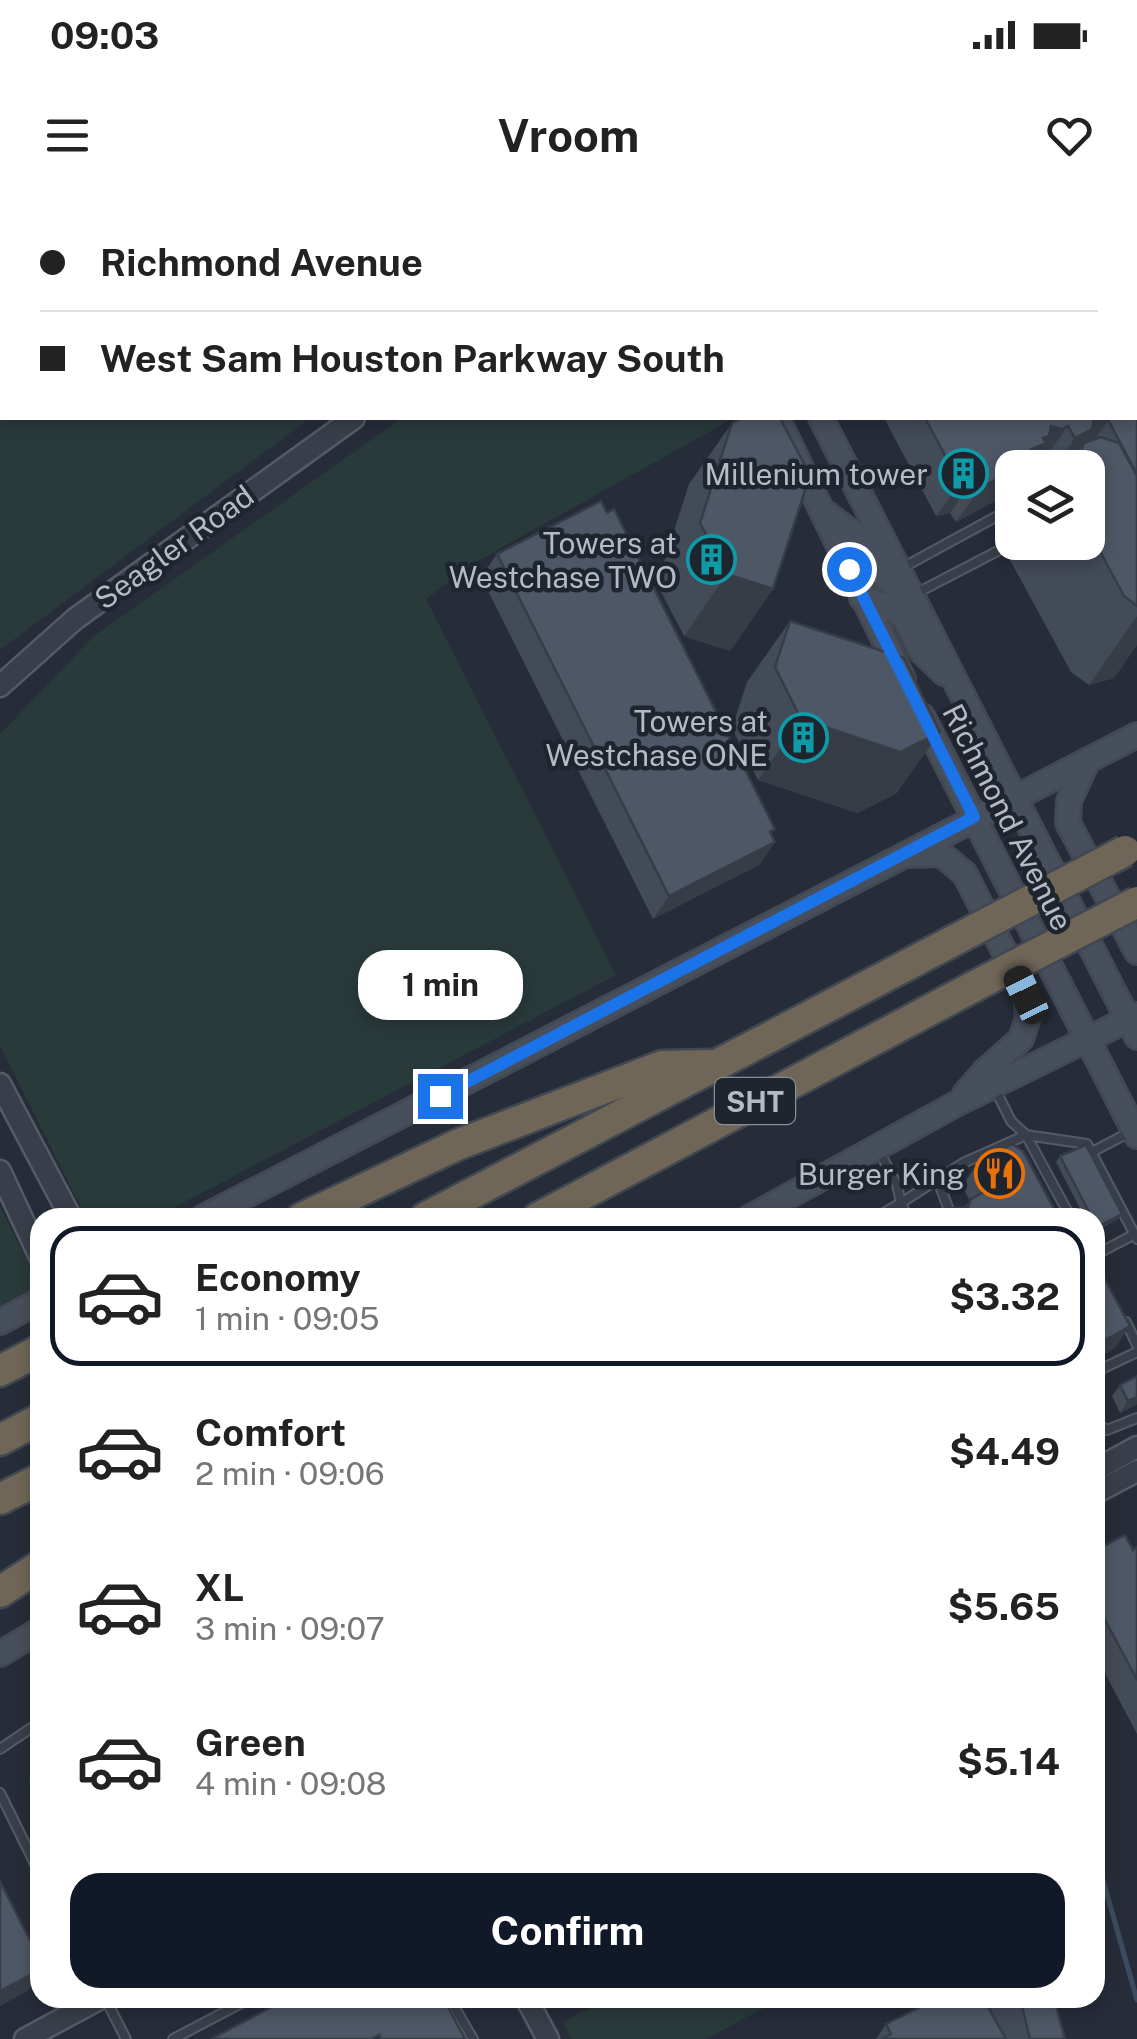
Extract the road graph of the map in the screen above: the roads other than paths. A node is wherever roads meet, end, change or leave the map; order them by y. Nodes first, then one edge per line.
1 (351, 420) edge
2 (778, 420) edge
3 (823, 420) edge
4 (823, 511) junction
5 (995, 517) edge
6 (995, 552) edge
7 (898, 570) junction
8 (912, 596) junction
9 (862, 598) junction
10 (956, 686) junction
11 (1, 687) edge
12 (1137, 735) edge
13 (1086, 762) junction
14 (1013, 797) junction
15 (974, 817) junction
16 (1131, 848) edge
17 (905, 855) junction
18 (1137, 905) edge
19 (1137, 952) edge
20 (1134, 1024) edge
21 (1088, 1040) junction
22 (718, 1064) junction
23 (0, 1084) edge
24 (993, 1086) junction
25 (956, 1104) junction
26 (1136, 1133) edge
27 (1026, 1134) junction
28 (878, 1149) junction
29 (1092, 1152) junction
30 (0, 1171) edge
31 (938, 1181) junction
32 (900, 1203) junction
33 (66, 1208) edge
34 (221, 1208) edge
35 (324, 1208) edge
36 (444, 1208) edge
37 (557, 1208) edge
38 (768, 1208) edge
39 (892, 1208) edge
40 (903, 1208) edge
41 (948, 1208) edge
42 (1066, 1208) edge
43 (30, 1236) edge
44 (1136, 1237) edge
45 (1105, 1251) edge
46 (30, 1306) edge
47 (1122, 1316) edge
48 (0, 1322) edge
49 (1137, 1348) edge
50 (30, 1355) edge
51 (1105, 1366) edge
52 (0, 1370) edge
53 (1137, 1418) edge
54 (30, 1424) edge
55 (1105, 1429) edge
56 (0, 1440) edge
57 (1137, 1447) edge
58 (1105, 1465) edge
59 (1137, 1471) edge
60 (30, 1484) edge
61 (1105, 1488) edge
62 (0, 1499) edge
63 (30, 1572) edge
64 (0, 1592) edge
65 (30, 1636) edge
66 (0, 1654) edge
67 (30, 1729) edge
68 (0, 1749) edge
69 (0, 1792) edge
70 (30, 1854) edge
71 (84, 2008) edge
72 (109, 2008) edge
73 (232, 2008) edge
74 (455, 2008) edge
75 (531, 2008) edge
76 (25, 2039) edge
77 (126, 2039) edge
78 (174, 2039) edge
79 (473, 2039) edge
80 (548, 2039) edge

1 - 11 street, Seagler Road
2 - 4 main road, Richmond Avenue
3 - 7 main road, Richmond Avenue
4 - 8 main road
4 - 9 main road, Richmond Avenue
5 - 7 lane
6 - 8 lane
7 - 8 main road, Richmond Avenue
8 - 10 main road, Richmond Avenue
9 - 10 main road
9 - 15 main road, Richmond Avenue
10 - 14 main road, Richmond Avenue
12 - 13 main road
13 - 14 main road
13 - 19 main road
14 - 15 main road
14 - 20 main road, Richmond Avenue
15 - 17 main road
15 - 21 main road, Richmond Avenue
16 - 22 highway, SHT, bridge
17 - 25 main road
17 - 34 main road
18 - 37 highway, SHT, bridge
20 - 21 main road
21 - 24 main road
21 - 26 main road, Richmond Avenue
22 - 35 highway
22 - 36 highway, SHT
23 - 33 street
24 - 25 main road
24 - 27 lane
25 - 28 main road
26 - 29 lane
27 - 29 lane
27 - 31 lane
27 - 42 lane
28 - 32 lane
28 - 38 main road
29 - 44 lane
30 - 43 street
31 - 32 lane
31 - 41 lane
32 - 39 lane
32 - 40 lane
44 - 45 lane
46 - 48 main road
47 - 49 lane
49 - 51 lane
50 - 52 highway
53 - 55 lane
54 - 56 highway
57 - 58 street
59 - 61 street
60 - 62 highway
63 - 64 highway
65 - 66 main road
67 - 68 lane
69 - 70 lane
71 - 76 street
72 - 77 lane
73 - 78 lane
74 - 79 lane
75 - 80 street

